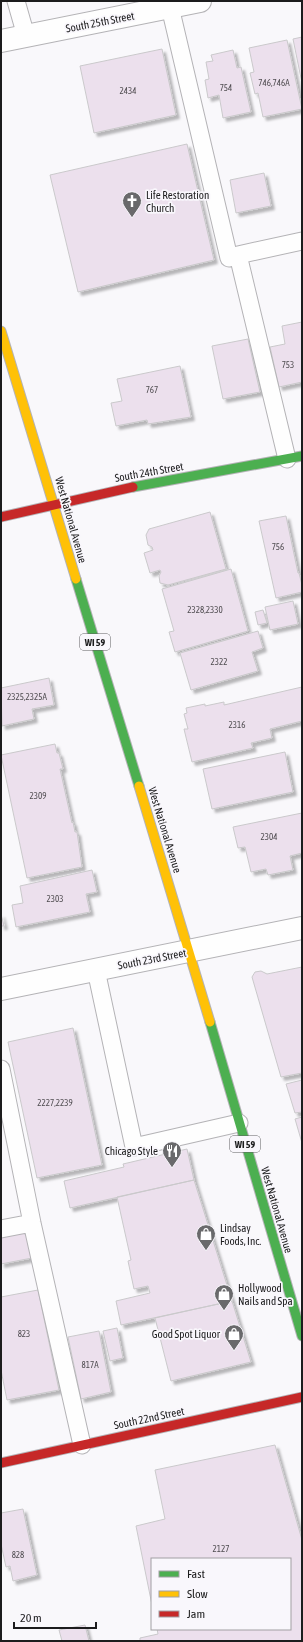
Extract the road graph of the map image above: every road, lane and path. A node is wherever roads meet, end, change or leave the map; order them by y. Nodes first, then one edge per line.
1 (16, 1) edge
2 (200, 1) edge
3 (170, 7) junction
4 (127, 8) edge
5 (26, 36) junction
6 (1, 42) edge
7 (302, 242) edge
8 (238, 255) junction
9 (1, 331) edge
10 (294, 458) edge
11 (54, 504) junction
12 (1, 517) edge
13 (302, 928) edge
14 (189, 952) junction
15 (96, 970) junction
16 (1, 989) edge
17 (1, 1069) edge
18 (239, 1123) junction
19 (32, 1223) junction
20 (1, 1229) edge
21 (302, 1336) edge
22 (302, 1397) edge
23 (82, 1445) junction
24 (1, 1463) edge

1 - 5 lane
2 - 3 street, South 25th Street
3 - 4 street, South 25th Street
3 - 8 lane
4 - 5 street, South 25th Street
5 - 6 street, South 25th Street
7 - 8 lane
8 - 10 lane
9 - 11 main road, West National Avenue / WI 59
10 - 11 main road, South 24th Street
11 - 12 main road, South 24th Street
11 - 14 main road, West National Avenue / WI 59
13 - 14 street, South 23rd Street
14 - 15 street, South 23rd Street
14 - 18 main road, West National Avenue / WI 59
15 - 16 street, South 23rd Street
15 - 18 lane
17 - 19 lane
18 - 21 main road, West National Avenue / WI 59
19 - 20 lane
19 - 23 lane
22 - 23 main road, South 22nd Street
23 - 24 main road, South 22nd Street

